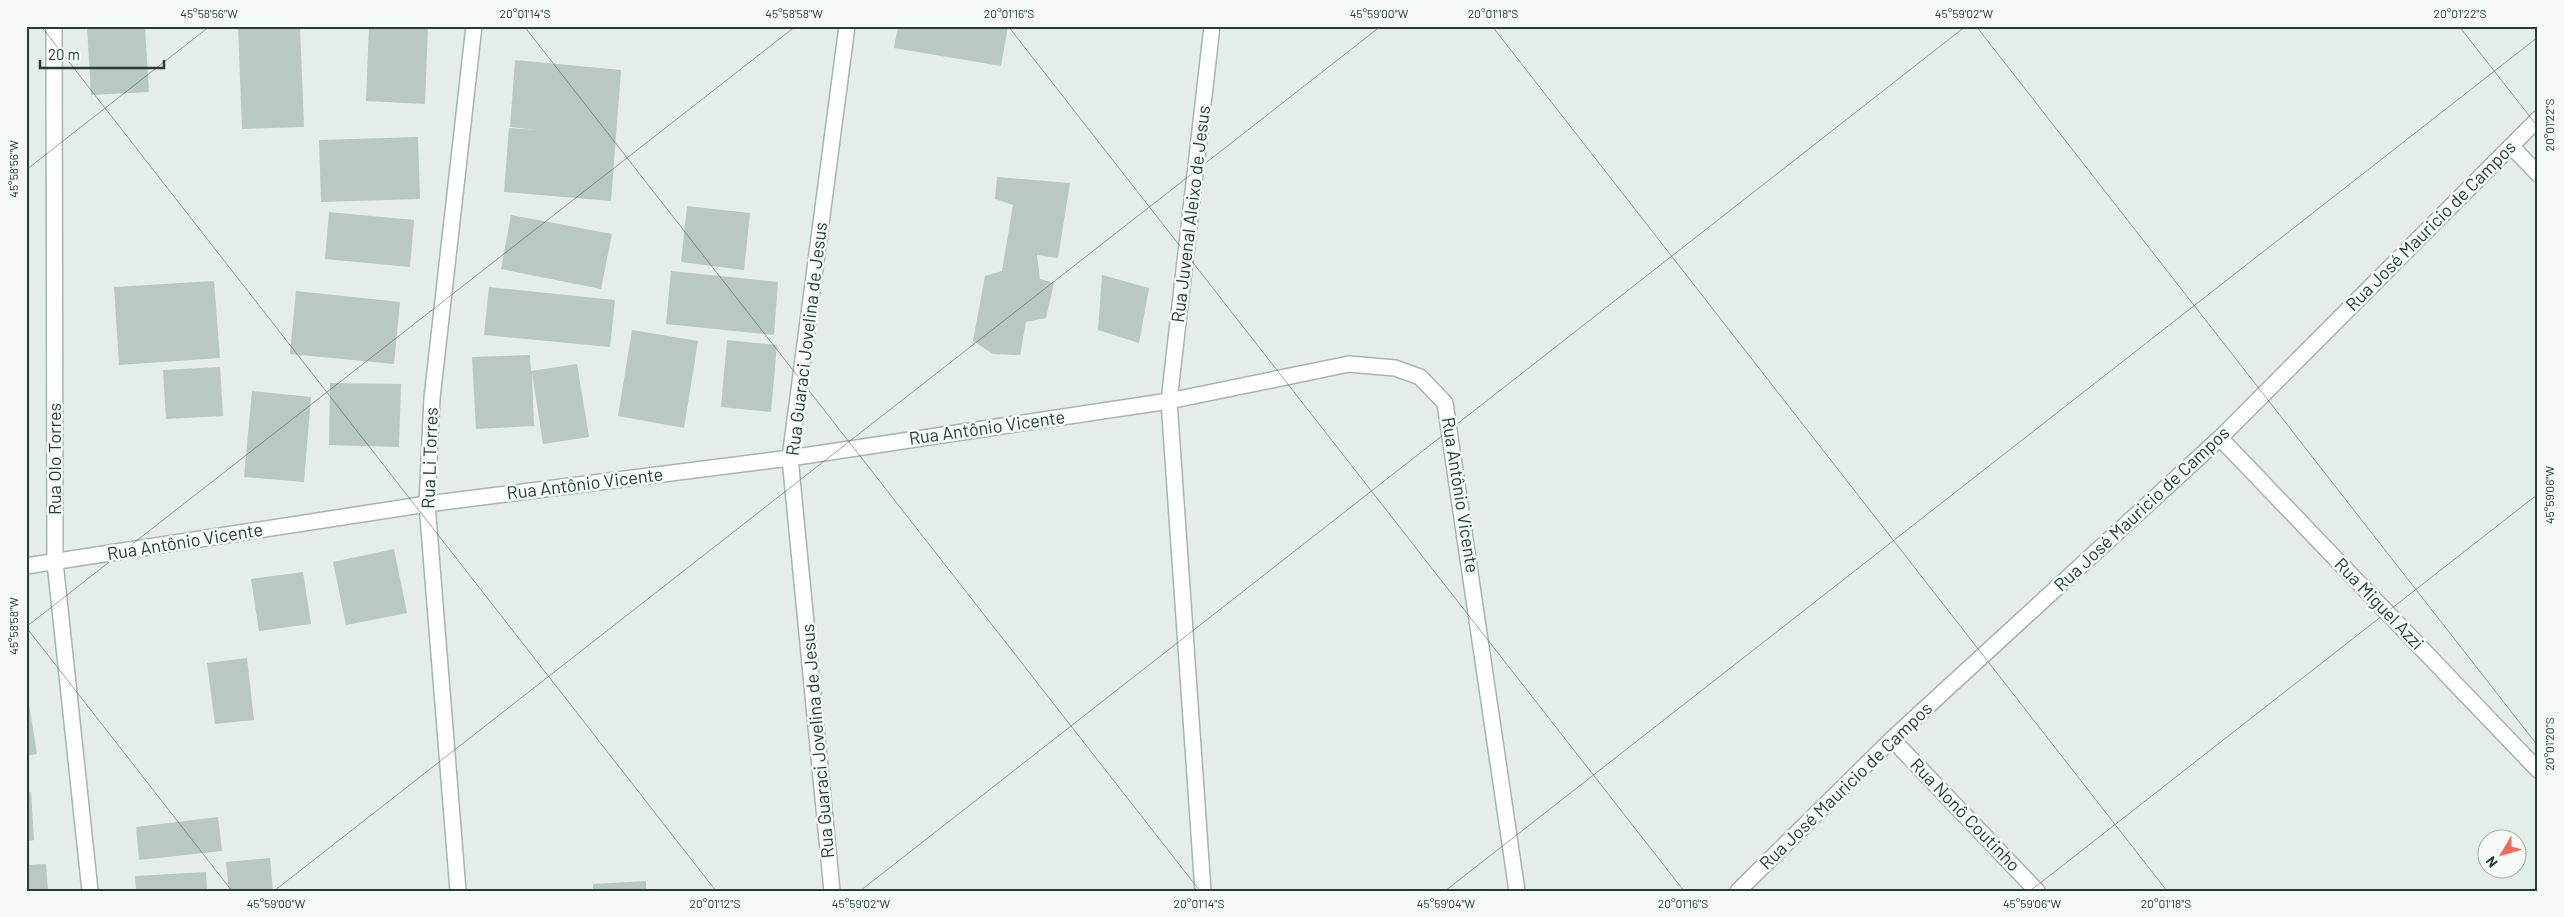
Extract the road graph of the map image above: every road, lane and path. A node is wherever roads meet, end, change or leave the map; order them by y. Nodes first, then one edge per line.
1 (54, 26) edge
2 (474, 26) edge
3 (847, 26) edge
4 (1212, 26) edge
5 (2538, 119) edge
6 (2511, 146) junction
7 (2538, 174) edge
8 (1169, 401) junction
9 (2220, 438) junction
10 (790, 458) junction
11 (427, 504) junction
12 (55, 562) junction
13 (26, 566) edge
14 (1892, 738) junction
15 (2538, 770) edge
16 (90, 891) edge
17 (458, 891) edge
18 (832, 891) edge
19 (1204, 891) edge
20 (1517, 891) edge
21 (1738, 891) edge
22 (2037, 891) edge

1 - 12 street, Rua Olo Torres
2 - 11 street, Rua Li Torres
3 - 10 street, Rua Guaraci Jovelina de Jesus
4 - 8 street, Rua Juvenal Aleixo de Jesus
5 - 6 street, Rua José Mauricio de Campos
6 - 7 street
6 - 9 street, Rua José Mauricio de Campos
8 - 10 street, Rua Antônio Vicente
8 - 19 street, Rua Juvenal Aleixo de Jesus
8 - 20 street, Rua Antônio Vicente
9 - 14 street, Rua José Mauricio de Campos
9 - 15 street, Rua Miguel Azzi
10 - 11 street, Rua Antônio Vicente
10 - 18 street, Rua Guaraci Jovelina de Jesus
11 - 12 street, Rua Antônio Vicente
11 - 17 street, Rua Li Torres
12 - 13 street, Rua Antônio Vicente
12 - 16 street, Rua Olo Torres
14 - 21 street, Rua José Mauricio de Campos
14 - 22 street, Rua Nonô Coutinho

